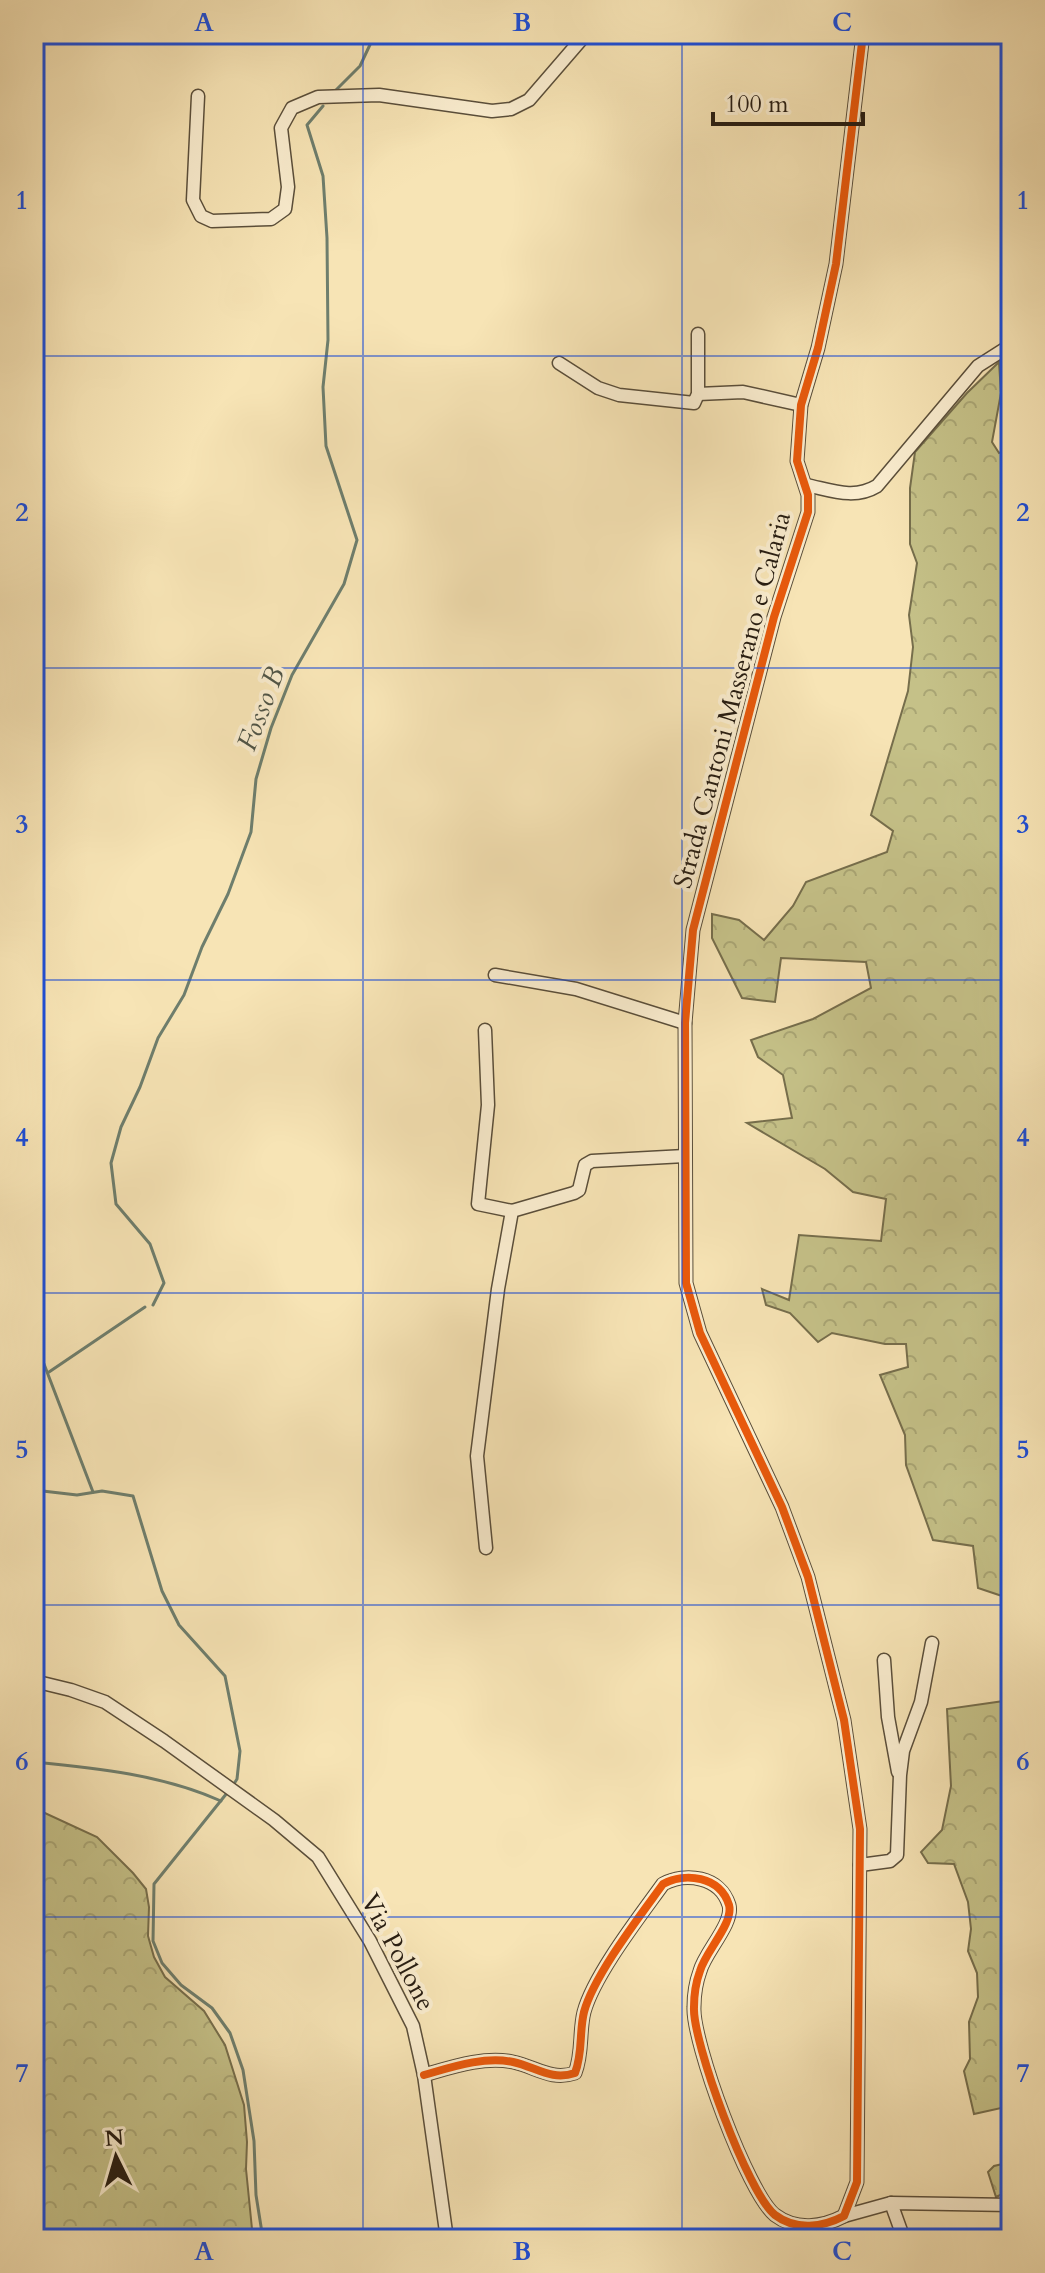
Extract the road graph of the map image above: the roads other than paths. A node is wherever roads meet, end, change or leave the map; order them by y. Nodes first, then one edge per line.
1 (586, 34) edge
2 (863, 34) edge
3 (198, 96) dead end
4 (698, 334) dead end
5 (1011, 345) edge
6 (559, 363) dead end
7 (698, 394) junction
8 (801, 405) junction
9 (806, 485) junction
10 (495, 975) dead end
11 (685, 1023) junction
12 (485, 1030) dead end
13 (685, 1156) junction
14 (512, 1211) junction
15 (486, 1548) dead end
16 (932, 1643) dead end
17 (884, 1660) dead end
18 (34, 1681) edge
19 (900, 1775) junction
20 (860, 1865) junction
21 (424, 2075) junction
22 (891, 2203) junction
23 (1011, 2205) edge
24 (844, 2216) junction
25 (447, 2239) edge
26 (904, 2239) edge

1 - 3 street
2 - 8 street, Strada Cantoni Masserano e Calaria
4 - 7 street
5 - 9 street
6 - 7 street
7 - 8 street
8 - 9 street, Strada Cantoni Masserano e Calaria
9 - 11 street, Strada Cantoni Masserano e Calaria
10 - 11 street
11 - 13 street, Strada Cantoni Masserano e Calaria
12 - 14 street
13 - 14 street
13 - 20 street, Strada Cantoni Masserano e Calaria
14 - 15 street
16 - 19 street
17 - 19 street
18 - 21 street, Via Pollone
19 - 20 street
20 - 24 street, Strada Cantoni Masserano e Calaria
21 - 24 street
21 - 25 street, Via Pollone
22 - 23 street
22 - 24 street
22 - 26 street

